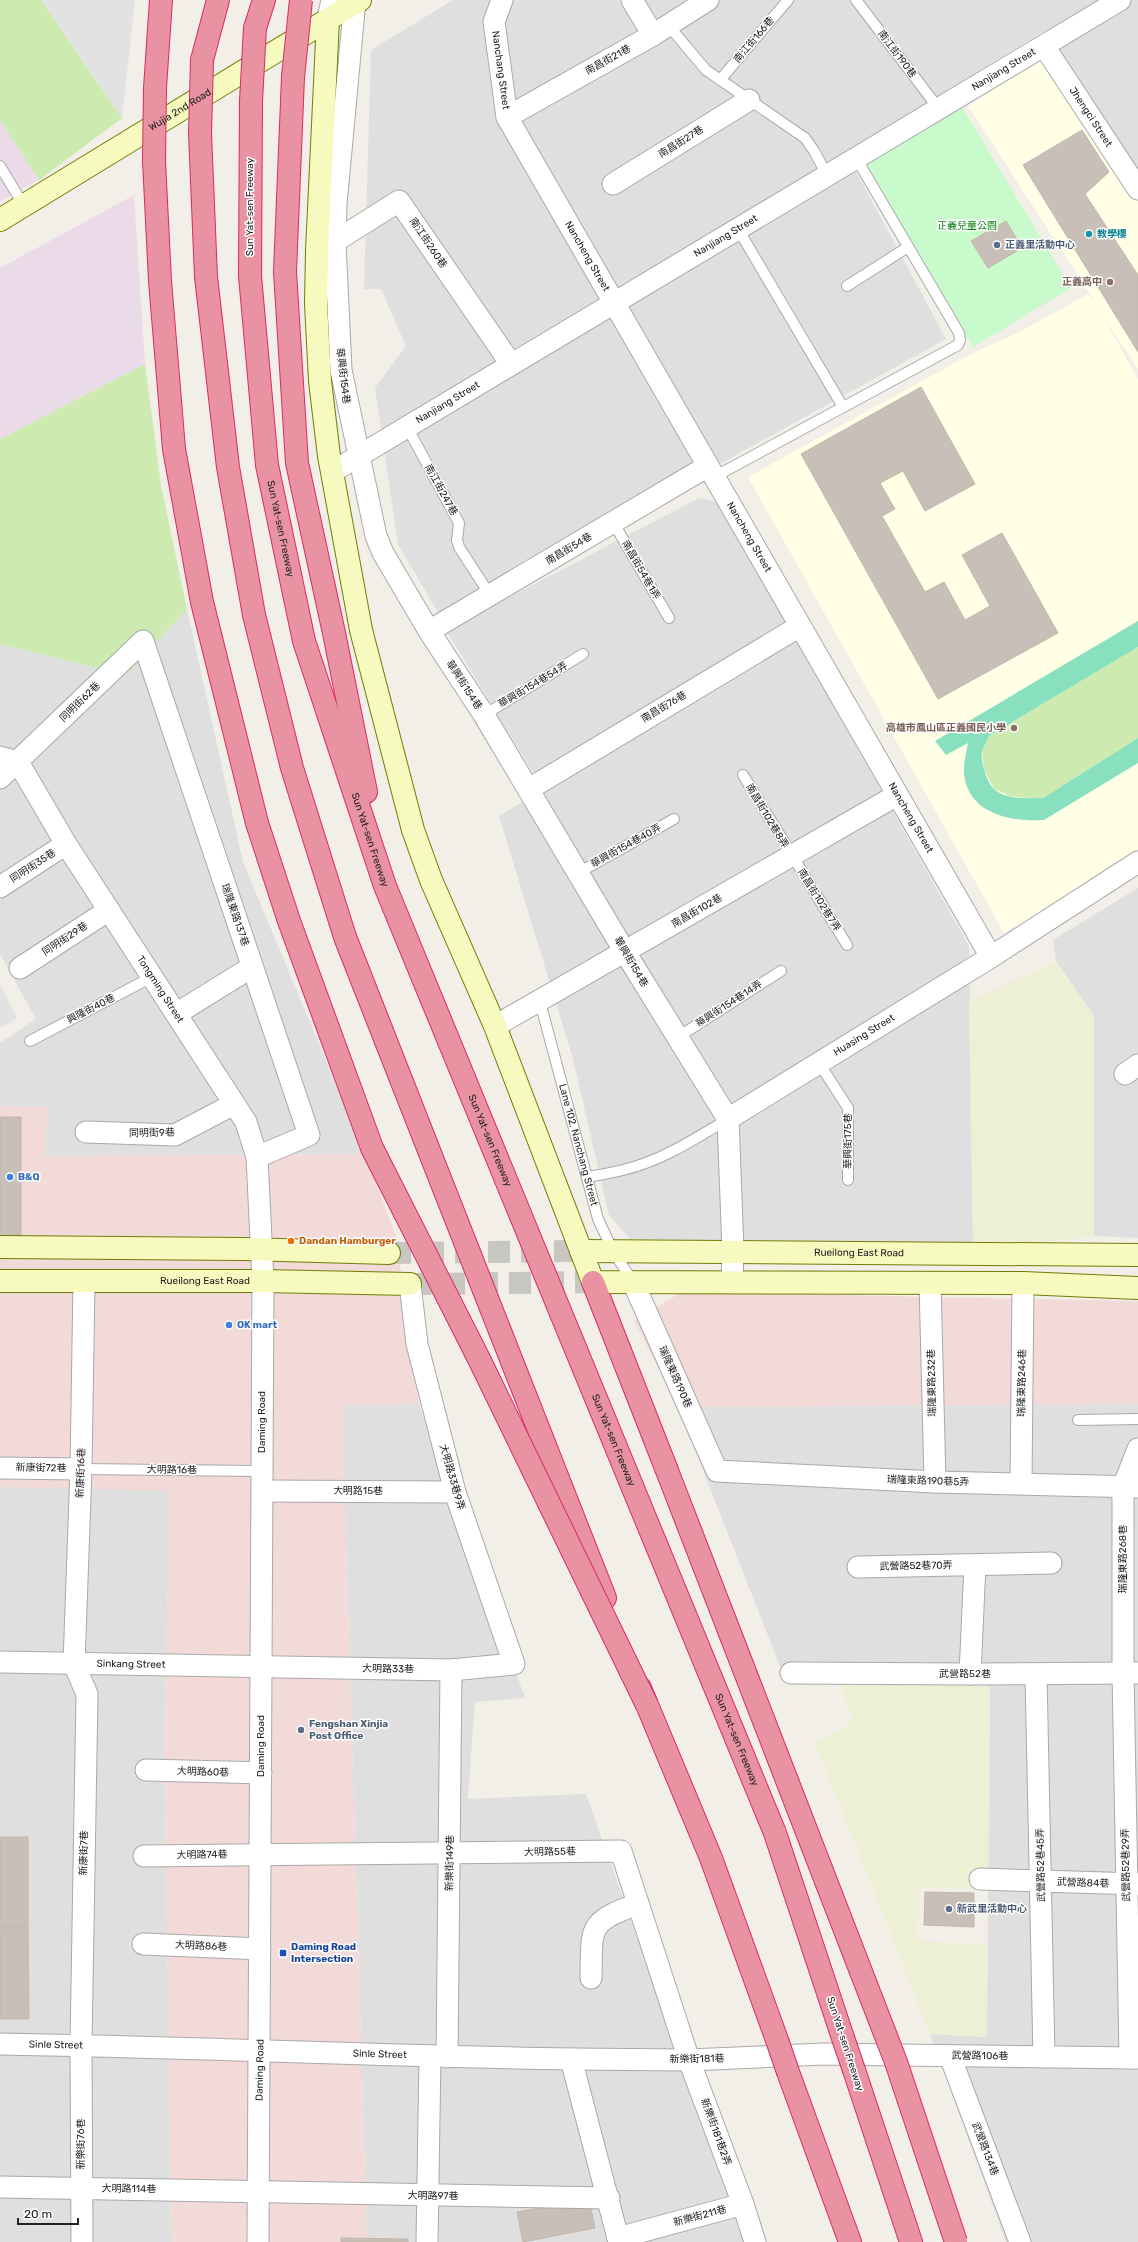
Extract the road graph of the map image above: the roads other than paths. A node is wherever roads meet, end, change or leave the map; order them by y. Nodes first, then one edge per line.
1 (151, 0) edge
2 (161, 0) edge
3 (218, 0) edge
4 (264, 0) edge
5 (301, 0) edge
6 (502, 0) edge
7 (632, 0) edge
8 (708, 0) edge
9 (788, 0) edge
10 (856, 0) edge
11 (1120, 0) edge
12 (356, 1) edge
13 (330, 10) edge
14 (660, 30) junction
15 (1044, 46) junction
16 (720, 80) junction
17 (155, 88) junction
18 (749, 100) junction
19 (939, 109) junction
20 (507, 117) junction
21 (856, 158) junction
22 (0, 166) edge
23 (827, 175) junction
24 (613, 184) dead end
25 (1138, 189) edge
26 (24, 206) junction
27 (0, 220) edge
28 (738, 229) junction
29 (326, 246) junction
30 (908, 247) junction
31 (847, 286) dead end
32 (614, 303) junction
33 (511, 364) junction
34 (843, 407) junction
35 (407, 427) junction
36 (358, 456) junction
37 (711, 471) junction
38 (332, 472) junction
39 (613, 522) junction
40 (490, 595) junction
41 (669, 618) dead end
42 (800, 626) junction
43 (429, 631) junction
44 (143, 641) joint
45 (583, 654) dead end
46 (484, 715) junction
47 (9, 760) edge
48 (743, 775) dead end
49 (0, 778) edge
50 (528, 789) junction
51 (897, 794) junction
52 (674, 819) dead end
53 (66, 844) junction
54 (791, 856) junction
55 (1138, 862) edge
56 (578, 873) junction
57 (385, 886) junction
58 (0, 887) edge
59 (109, 910) junction
60 (846, 944) dead end
61 (625, 952) junction
62 (991, 957) junction
63 (252, 967) junction
64 (20, 968) dead end
65 (780, 971) dead end
66 (152, 977) junction
67 (540, 1002) junction
68 (176, 1014) junction
69 (495, 1026) junction
70 (678, 1038) junction
71 (30, 1041) dead end
72 (819, 1063) junction
73 (234, 1104) junction
74 (728, 1119) junction
75 (86, 1132) dead end
76 (257, 1157) junction
77 (587, 1177) junction
78 (848, 1180) dead end
79 (0, 1247) edge
80 (262, 1249) junction
81 (581, 1251) junction
82 (733, 1251) junction
83 (613, 1252) junction
84 (389, 1253) tunnel mouth
85 (1138, 1255) edge
86 (0, 1281) edge
87 (263, 1281) junction
88 (84, 1282) junction
89 (593, 1282) junction
90 (633, 1282) junction
91 (732, 1282) junction
92 (930, 1283) junction
93 (1023, 1283) junction
94 (410, 1284) joint
95 (1138, 1288) edge
96 (1138, 1419) edge
97 (1078, 1420) dead end
98 (1138, 1449) edge
99 (0, 1468) edge
100 (81, 1469) junction
101 (717, 1471) joint
102 (262, 1481) junction
103 (934, 1482) junction
104 (1021, 1483) junction
105 (1130, 1487) edge
106 (455, 1492) junction
107 (1051, 1563) dead end
108 (975, 1565) junction
109 (858, 1567) dead end
110 (0, 1662) edge
111 (74, 1664) junction
112 (514, 1664) joint
113 (261, 1667) junction
114 (451, 1670) junction
115 (791, 1673) dead end
116 (1130, 1673) edge
117 (970, 1674) junction
118 (1036, 1674) junction
119 (646, 1705) junction
120 (146, 1770) dead end
121 (260, 1773) junction
122 (260, 1854) junction
123 (450, 1854) junction
124 (144, 1856) dead end
125 (980, 1879) dead end
126 (1041, 1881) junction
127 (1132, 1884) edge
128 (638, 1904) junction
129 (143, 1944) dead end
130 (260, 1949) junction
131 (591, 1978) dead end
132 (0, 2044) edge
133 (81, 2045) junction
134 (260, 2049) junction
135 (823, 2054) joint
136 (439, 2056) junction
137 (950, 2056) junction
138 (1044, 2057) junction
139 (1134, 2058) edge
140 (571, 2059) junction
141 (689, 2060) junction
142 (0, 2187) edge
143 (81, 2188) junction
144 (258, 2192) junction
145 (428, 2196) junction
146 (609, 2198) junction
147 (742, 2204) junction
148 (619, 2240) edge
149 (82, 2242) edge
150 (258, 2242) edge
151 (427, 2242) edge
152 (755, 2242) edge
153 (850, 2242) edge
154 (911, 2242) edge
155 (956, 2242) edge
156 (1020, 2242) edge

1 - 17 highway
2 - 17 highway
3 - 119 highway, bridge
4 - 57 highway, Sun Yat-sen Freeway, bridge
5 - 57 highway, bridge
6 - 20 street, Nanchang Street
7 - 14 street
8 - 14 street, 南昌街21巷
9 - 16 lane, 南江街166巷
10 - 19 lane, 南江街190巷
11 - 15 street, Nanjiang Street
12 - 13 street, Wujia 2nd Road
12 - 29 street, 華興街154巷
13 - 26 street, Wujia 2nd Road
13 - 29 street
14 - 16 lane
14 - 20 street, 南昌街21巷
15 - 19 street, Nanjiang Street
15 - 25 street, Jhengci Street
16 - 18 lane
17 - 119 highway, bridge
18 - 23 lane
18 - 24 street, 南昌街27巷
19 - 21 street, Nanjiang Street
20 - 32 street, Nancheng Street
21 - 23 street, Nanjiang Street
21 - 30 lane
22 - 26 lane
23 - 28 street, Nanjiang Street
26 - 27 street, Wujia 2nd Road
28 - 32 street, Nanjiang Street
28 - 34 lane
29 - 33 street, 南江街260巷
29 - 36 street, 華興街154巷
29 - 38 street
30 - 31 lane
30 - 34 lane
32 - 33 street, Nanjiang Street
32 - 37 street, Nancheng Street
33 - 35 street, Nanjiang Street
34 - 37 lane
35 - 36 street, Nanjiang Street
35 - 40 lane, 南江街247巷
36 - 38 street, Nanjiang Street
36 - 43 street, 華興街154巷
37 - 39 street, 南昌街54巷
37 - 42 street, Nancheng Street
38 - 69 street
39 - 40 street, 南昌街54巷
39 - 41 lane, 南昌街54巷1弄
40 - 43 street, 南昌街54巷
42 - 50 street, 南昌街76巷
42 - 51 street, Nancheng Street
43 - 46 street, 華興街154巷
44 - 47 street, 同明街62巷
44 - 63 street, 瑞隆東路137巷
45 - 46 lane, 華興街154巷54弄
46 - 50 street, 華興街154巷
47 - 49 street, 同明街62巷
47 - 53 street, Tongming Street
48 - 54 lane, 南昌街102巷8弄
50 - 56 street, 華興街154巷
51 - 54 street, 南昌街102巷
51 - 62 street, Nancheng Street
52 - 56 lane, 華興街154巷40弄
53 - 58 street, 同明街35巷
53 - 59 street, Tongming Street
54 - 60 lane, 南昌街102巷7弄
54 - 61 street, 南昌街102巷
55 - 62 street, Huasing Street
56 - 61 street, 華興街154巷
57 - 154 highway, Sun Yat-sen Freeway, bridge
59 - 64 street, 同明街29巷
59 - 66 street, Tongming Street
61 - 67 street, 南昌街102巷
61 - 70 street, 華興街154巷
62 - 72 street, Huasing Street
63 - 68 street
63 - 76 street, 瑞隆東路137巷
65 - 70 lane, 華興街154巷14弄
66 - 68 street, Tongming Street
66 - 71 lane, 興隆街40巷
67 - 69 street, 南昌街102巷
67 - 77 lane, Lane 102, Nanchang Street
68 - 73 street, Tongming Street
69 - 81 street
70 - 74 street, 華興街154巷
72 - 74 street, Huasing Street
72 - 78 lane, 華興街175巷
73 - 75 street, 同明街9巷
73 - 76 street, Tongming Street
74 - 77 lane
74 - 82 street
76 - 80 street, Tongming Street
77 - 83 lane, Lane 102, Nanchang Street
79 - 80 street
80 - 84 street
80 - 87 street, Daming Road
81 - 83 street, Rueilong East Road
81 - 89 street
82 - 83 street, Rueilong East Road
82 - 85 street, Rueilong East Road
82 - 91 street
83 - 90 lane, Lane 102, Nanchang Street
86 - 88 street, Rueilong East Road
87 - 88 street, Rueilong East Road
87 - 94 street, Rueilong East Road
87 - 102 street, Daming Road
88 - 100 street, 新康街16巷
89 - 90 street
89 - 155 highway, bridge
90 - 91 street
90 - 101 street, 瑞隆東路190巷
91 - 92 street
92 - 93 street
92 - 103 street, 瑞隆東路232巷
93 - 95 street
93 - 104 street, 瑞隆東路246巷
94 - 106 street, 大明路33巷9弄
96 - 97 lane
98 - 105 street, 瑞隆東路268巷
99 - 100 street, 新康街72巷
100 - 102 lane, 大明路16巷
100 - 111 street, 新康街16巷
101 - 103 street, 瑞隆東路190巷5弄
102 - 106 street, 大明路15巷
102 - 113 street, Daming Road
103 - 104 street, 瑞隆東路190巷5弄
104 - 105 street, 瑞隆東路190巷5弄
105 - 116 street, 瑞隆東路268巷
106 - 112 street, 大明路33巷9弄
107 - 108 street, 武營路52巷70弄
108 - 109 street, 武營路52巷70弄
108 - 117 street
110 - 111 street, Sinkang Street
111 - 113 street, Sinkang Street
111 - 133 street, 新康街7巷
112 - 114 street, 大明路33巷
113 - 114 street, 大明路33巷
113 - 121 street, Daming Road
114 - 123 street, 新樂街149巷
115 - 117 street, 武營路52巷
116 - 118 street, 武營路52巷
116 - 127 street, 武營路52巷29弄
117 - 118 street, 武營路52巷
118 - 126 street, 武營路52巷45弄
119 - 153 highway, bridge
120 - 121 street, 大明路60巷
121 - 122 street, Daming Road
122 - 123 street, 大明路55巷
122 - 124 street, 大明路74巷
122 - 130 street, Daming Road
123 - 128 street, 大明路55巷
123 - 136 street, 新樂街149巷
125 - 126 street, 武營路84巷
126 - 127 street, 武營路84巷
126 - 138 street, 武營路52巷45弄
127 - 139 street, 武營路52巷29弄
128 - 131 street
128 - 141 street, 大明路55巷
129 - 130 street, 大明路86巷
130 - 134 street, Daming Road
132 - 133 street, Sinle Street
133 - 134 street, Sinle Street
133 - 143 street, 新樂街76巷
134 - 136 street, Sinle Street
134 - 144 street, Daming Road
135 - 137 street, 武營路106巷
135 - 141 street, 新樂街181巷
136 - 140 street, Sinle Street
136 - 145 street, 新樂街149巷
137 - 138 street, 武營路106巷
137 - 156 street, 武營路134巷
138 - 139 street, 武營路106巷
140 - 141 street, 新樂街181巷
140 - 146 street
141 - 147 street, 新樂街181巷2弄
142 - 143 street, 大明路114巷
143 - 144 street, 大明路114巷
143 - 149 street, 新樂街76巷
144 - 145 street, 大明路97巷
144 - 150 street, Daming Road
145 - 146 street, 大明路97巷
145 - 151 street, 新樂街149巷
146 - 148 street
147 - 148 street, 新樂街211巷
147 - 152 street

